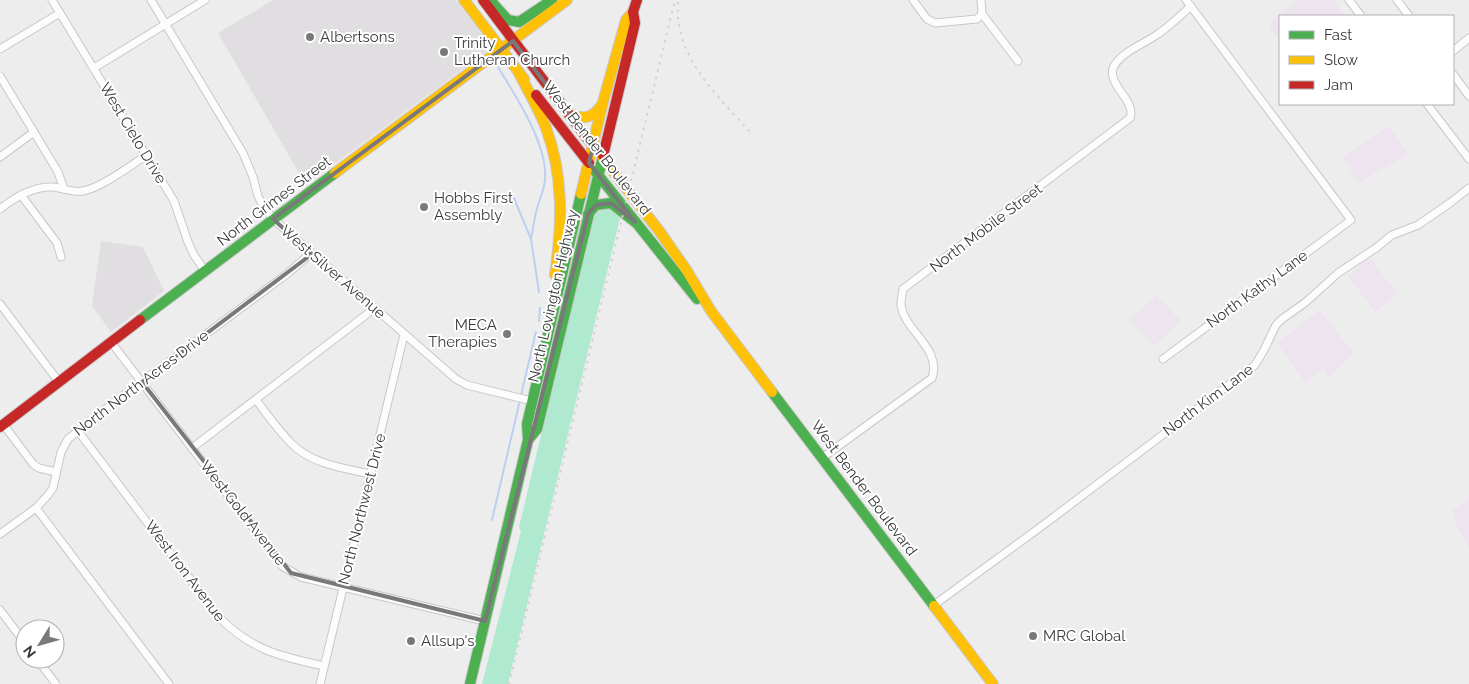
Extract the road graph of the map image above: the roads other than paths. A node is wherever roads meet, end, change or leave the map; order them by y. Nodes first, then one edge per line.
1 (52, 0) edge
2 (150, 0) edge
3 (205, 0) edge
4 (464, 0) edge
5 (483, 0) edge
6 (490, 0) edge
7 (552, 0) edge
8 (567, 0) edge
9 (637, 0) edge
10 (913, 0) edge
11 (981, 0) edge
12 (1349, 0) edge
13 (1398, 1) edge
14 (1188, 3) edge
15 (633, 12) junction
16 (60, 13) junction
17 (982, 14) junction
18 (1360, 15) edge
19 (1408, 15) edge
20 (166, 25) junction
21 (1469, 38) edge
22 (513, 41) junction
23 (0, 49) edge
24 (501, 50) junction
25 (1454, 50) edge
26 (1018, 61) dead end
27 (94, 68) junction
28 (519, 73) junction
29 (1454, 75) edge
30 (0, 76) edge
31 (1469, 96) edge
32 (603, 102) junction
33 (1428, 105) edge
34 (569, 114) junction
35 (34, 132) junction
36 (593, 146) junction
37 (147, 155) junction
38 (0, 157) edge
39 (602, 157) junction
40 (1469, 159) edge
41 (589, 163) junction
42 (598, 174) junction
43 (1469, 188) edge
44 (64, 189) junction
45 (21, 195) junction
46 (0, 209) edge
47 (588, 214) junction
48 (273, 219) junction
49 (635, 222) junction
50 (311, 253) junction
51 (61, 256) dead end
52 (205, 271) junction
53 (0, 304) edge
54 (555, 306) junction
55 (375, 308) junction
56 (711, 311) junction
57 (404, 335) junction
58 (112, 342) junction
59 (1163, 359) dead end
60 (59, 382) junction
61 (142, 382) junction
62 (256, 400) junction
63 (532, 401) junction
64 (2, 425) edge
65 (78, 430) junction
66 (528, 440) junction
67 (192, 448) junction
68 (822, 458) junction
69 (56, 472) junction
70 (370, 474) junction
71 (36, 508) junction
72 (0, 534) edge
73 (343, 587) junction
74 (934, 605) junction
75 (0, 610) edge
76 (485, 620) junction
77 (15, 630) edge
78 (324, 666) junction
79 (45, 669) edge
80 (56, 684) edge
81 (169, 684) edge
82 (320, 684) edge
83 (470, 684) edge
84 (993, 684) edge

1 - 16 street, West Cielo Drive
2 - 20 street, West Silver Avenue
3 - 20 street
4 - 24 main road, West Bender Boulevard
5 - 22 main road, West Bender Boulevard
6 - 7 main road
8 - 22 main road, North Grimes Street
9 - 15 main road
10 - 17 street
11 - 17 street
12 - 18 street
13 - 19 street
14 - 59 street, North Kathy Lane
14 - 68 street, North Mobile Street
15 - 32 main road, North Lovington Highway
15 - 39 main road, North Lovington Highway
16 - 23 street
16 - 27 street, West Cielo Drive
17 - 26 street
20 - 27 street
20 - 48 street, West Silver Avenue
21 - 25 street
22 - 24 main road, North Grimes Street
22 - 34 main road, West Bender Boulevard
24 - 28 main road, West Bender Boulevard
24 - 48 main road, North Grimes Street
27 - 37 street, West Cielo Drive
28 - 41 main road, West Bender Boulevard
28 - 54 main road
29 - 31 street
30 - 35 street
32 - 34 main road
32 - 36 main road, North Lovington Highway
33 - 40 street
34 - 36 main road, West Bender Boulevard
35 - 38 street
35 - 44 street
36 - 39 main road, West Bender Boulevard
36 - 41 main road, North Lovington Highway
37 - 44 street
37 - 52 street, West Cielo Drive
39 - 42 main road, North Lovington Highway
39 - 56 main road, West Bender Boulevard
41 - 42 main road, West Bender Boulevard
41 - 54 main road, North Lovington Highway
42 - 47 main road, North Lovington Highway
42 - 49 main road, West Bender Boulevard
43 - 74 street, North Kim Lane
44 - 45 street
45 - 46 street
45 - 51 street
47 - 49 main road
47 - 66 main road, North Lovington Highway
48 - 50 street, West Silver Avenue
48 - 52 main road, North Grimes Street
49 - 56 main road, West Bender Boulevard
50 - 55 street, West Silver Avenue
50 - 61 street, North North Acres Drive
52 - 58 main road, North Grimes Street
53 - 60 street
54 - 63 main road, North Lovington Highway
55 - 57 street, West Silver Avenue
55 - 62 street
56 - 68 main road, West Bender Boulevard
57 - 63 street, West Silver Avenue
57 - 70 street, North Northwest Drive
58 - 60 main road, North Grimes Street
58 - 61 street, West Gold Avenue
60 - 64 main road, North Grimes Street
61 - 65 street, North North Acres Drive
61 - 67 street, West Gold Avenue
62 - 67 street
62 - 70 street
63 - 66 main road, North Lovington Highway
64 - 69 street
65 - 69 street, North North Acres Drive
65 - 78 street, West Iron Avenue
66 - 76 main road, North Lovington Highway
67 - 73 street, West Gold Avenue
68 - 74 main road, West Bender Boulevard
69 - 71 street, North North Acres Drive
70 - 73 street, North Northwest Drive
71 - 72 street, North North Acres Drive
71 - 81 street
73 - 76 street, West Gold Avenue
73 - 78 street, North Northwest Drive
74 - 84 main road, West Bender Boulevard
75 - 77 street
76 - 83 main road, North Lovington Highway
78 - 82 street, North Northwest Drive
79 - 80 street

